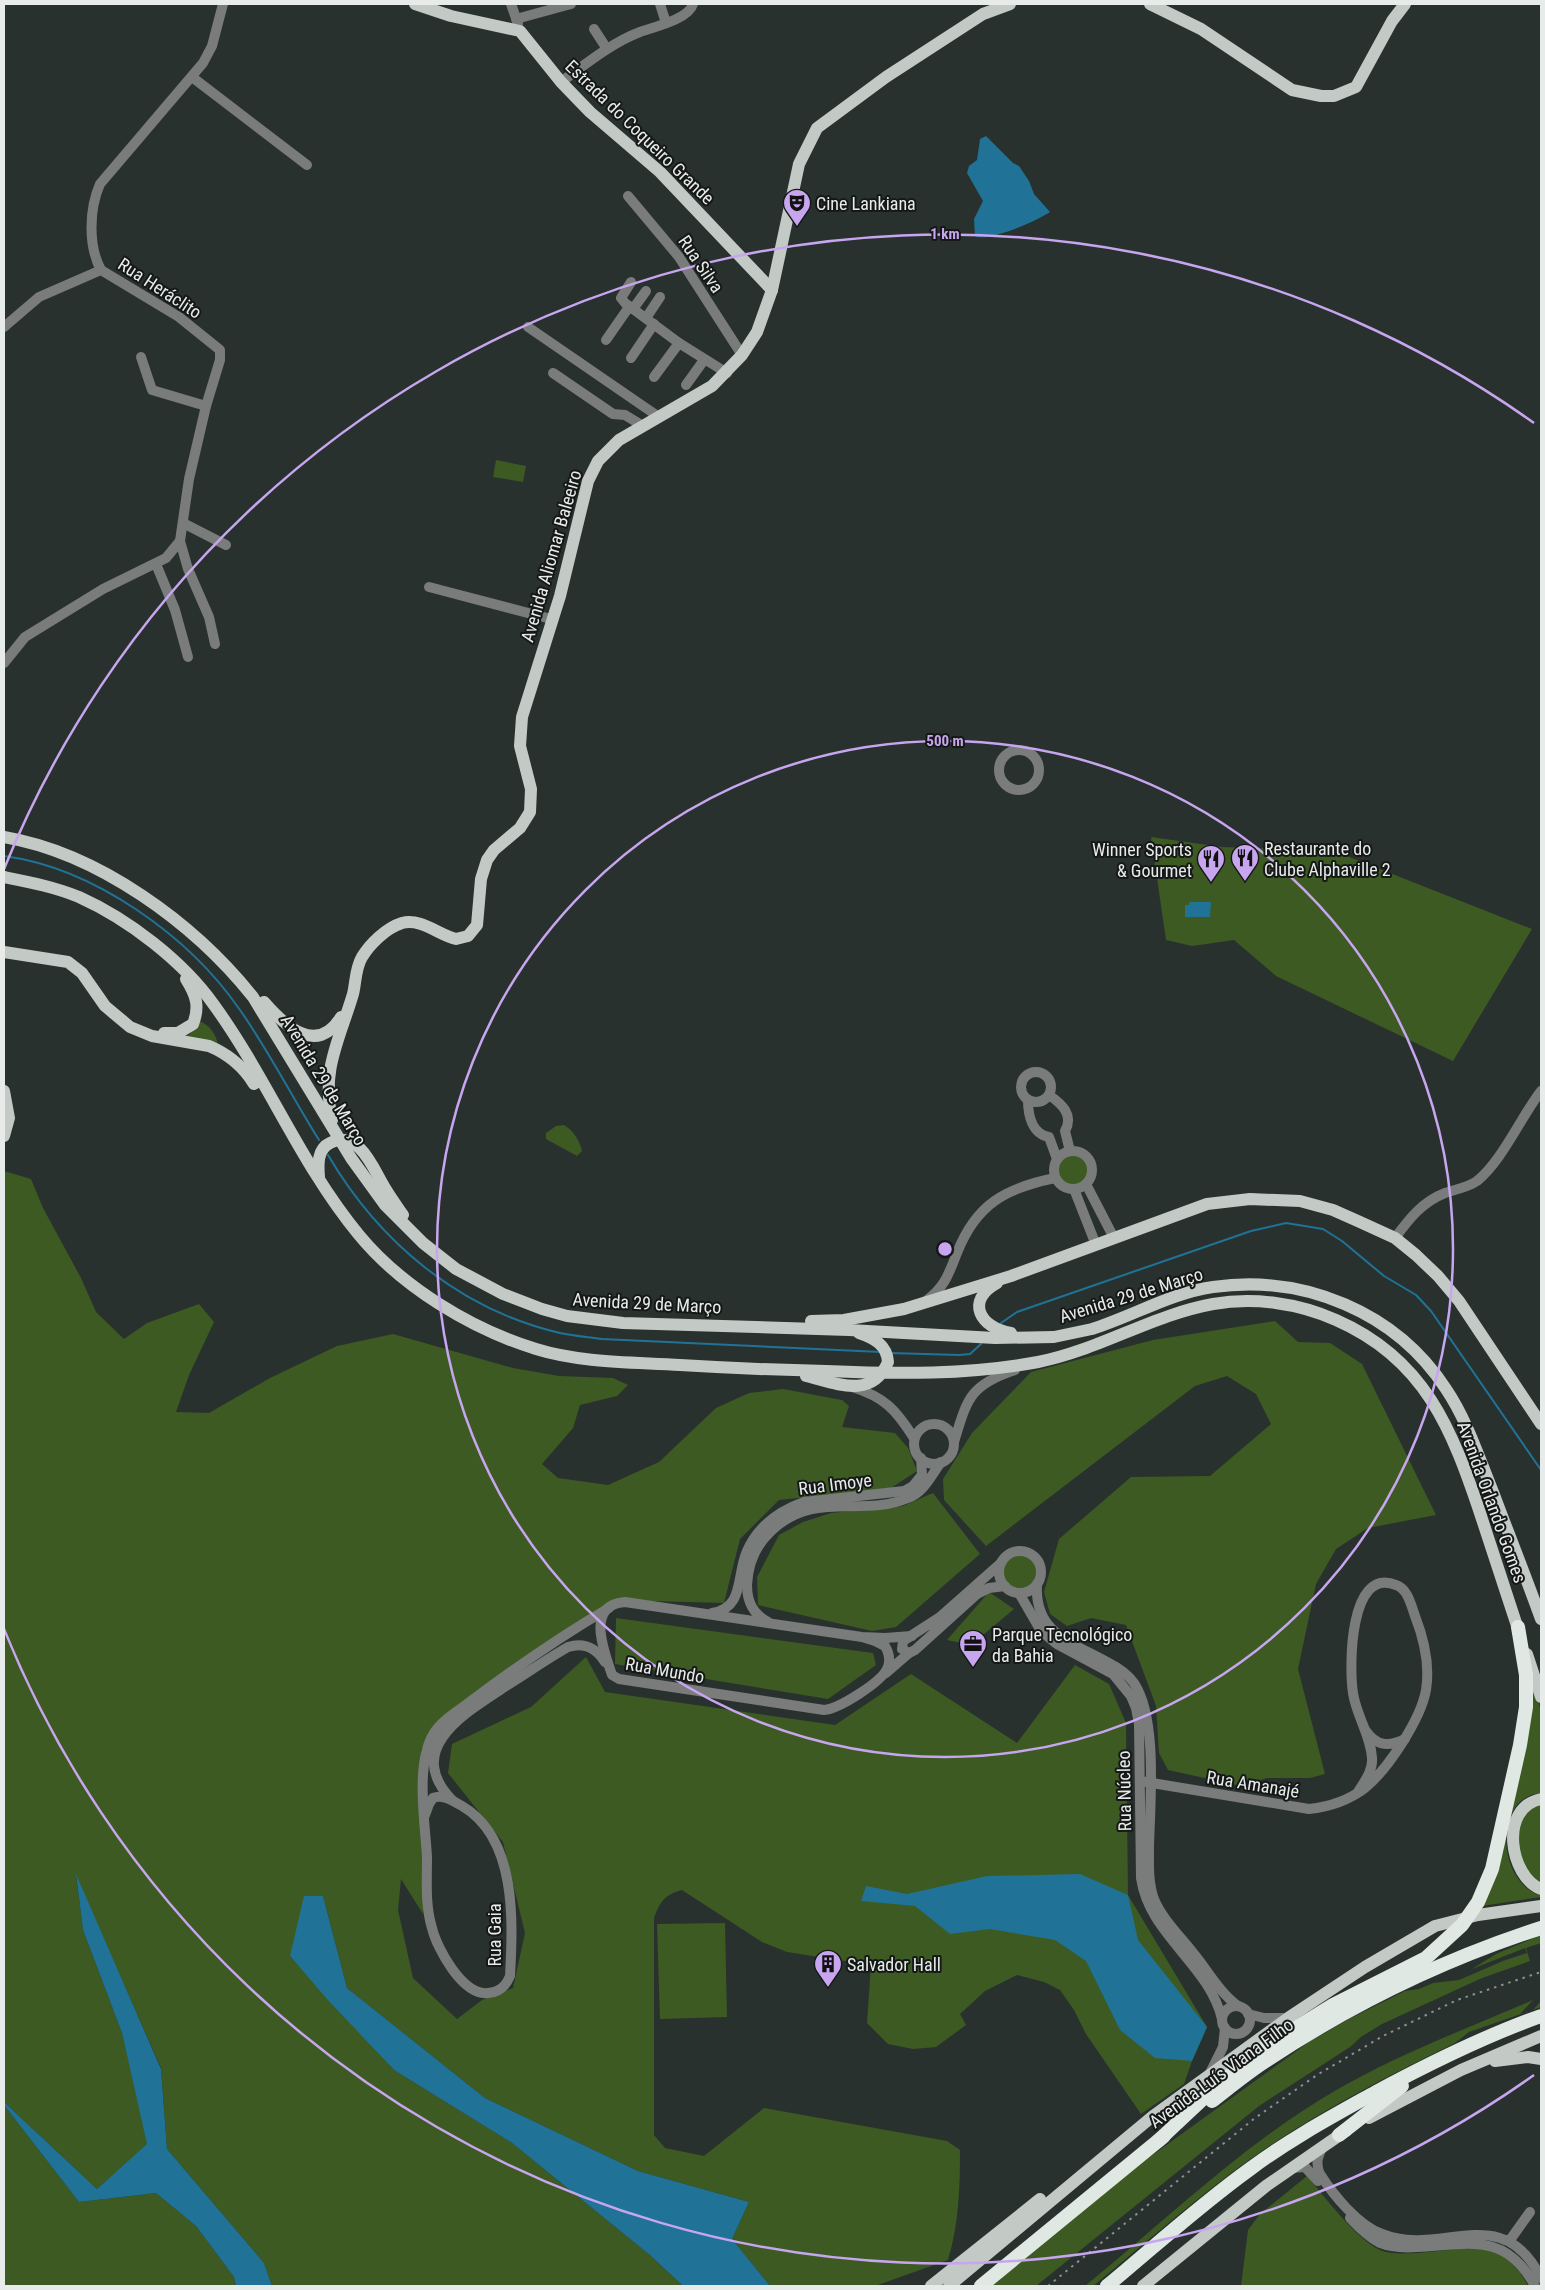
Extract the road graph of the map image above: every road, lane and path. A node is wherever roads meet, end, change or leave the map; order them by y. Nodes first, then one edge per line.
1 (223, 4) edge
2 (415, 4) edge
3 (511, 4) edge
4 (571, 4) edge
5 (660, 4) edge
6 (694, 4) edge
7 (1010, 4) edge
8 (1150, 4) edge
9 (1406, 4) edge
10 (666, 23) junction
11 (515, 26) junction
12 (594, 29) dead end
13 (607, 48) junction
14 (192, 77) junction
15 (561, 82) junction
16 (307, 165) dead end
17 (628, 196) dead end
18 (102, 270) junction
19 (631, 282) dead end
20 (772, 290) junction
21 (646, 291) dead end
22 (660, 297) dead end
23 (631, 308) junction
24 (650, 321) junction
25 (4, 327) edge
26 (528, 327) dead end
27 (606, 340) dead end
28 (679, 343) junction
29 (742, 355) junction
30 (141, 357) dead end
31 (631, 358) dead end
32 (704, 360) junction
33 (554, 373) dead end
34 (727, 374) junction
35 (654, 377) dead end
36 (686, 385) dead end
37 (206, 406) junction
38 (660, 418) junction
39 (643, 426) junction
40 (183, 523) junction
41 (180, 542) junction
42 (226, 545) dead end
43 (156, 564) junction
44 (429, 587) dead end
45 (551, 619) junction
46 (215, 644) dead end
47 (188, 657) dead end
48 (4, 663) edge
49 (1038, 764) joint
50 (4, 837) edge
51 (4, 878) edge
52 (4, 952) edge
53 (179, 966) junction
54 (234, 973) junction
55 (356, 974) junction
56 (118, 1019) junction
57 (4, 1091) edge
58 (1541, 1091) edge
59 (1049, 1095) junction
60 (1028, 1100) junction
61 (280, 1113) junction
62 (1065, 1131) junction
63 (337, 1135) junction
64 (4, 1136) edge
65 (1049, 1137) junction
66 (1070, 1151) junction
67 (1057, 1159) junction
68 (1055, 1178) junction
69 (320, 1180) junction
70 (1086, 1184) junction
71 (1074, 1189) junction
72 (1114, 1238) junction
73 (1395, 1238) junction
74 (1096, 1245) junction
75 (951, 1270) junction
76 (1010, 1276) junction
77 (966, 1289) junction
78 (926, 1301) junction
79 (699, 1324) junction
80 (849, 1330) junction
81 (1038, 1338) junction
82 (1374, 1341) joint
83 (1038, 1362) junction
84 (1428, 1364) joint
85 (747, 1369) junction
86 (883, 1371) junction
87 (851, 1387) junction
88 (1541, 1424) edge
89 (914, 1438) junction
90 (954, 1442) junction
91 (921, 1458) junction
92 (941, 1462) junction
93 (1001, 1563) junction
94 (1037, 1584) junction
95 (1005, 1586) junction
96 (1019, 1593) junction
97 (609, 1608) junction
98 (701, 1614) junction
99 (1541, 1619) edge
100 (771, 1624) junction
101 (1518, 1627) junction
102 (912, 1636) junction
103 (862, 1638) junction
104 (909, 1653) junction
105 (612, 1675) junction
106 (883, 1675) junction
107 (1541, 1697) edge
108 (1361, 1723) junction
109 (1406, 1738) junction
110 (1145, 1782) junction
111 (1358, 1792) junction
112 (1541, 1799) edge
113 (452, 1800) junction
114 (425, 1815) junction
115 (1541, 1889) edge
116 (1541, 1906) edge
117 (1541, 1928) edge
118 (1238, 2006) junction
119 (1248, 2014) junction
120 (1541, 2016) edge
121 (1288, 2018) junction
122 (1223, 2024) junction
123 (1541, 2036) edge
124 (1541, 2059) edge
125 (1434, 2061) junction
126 (1461, 2070) junction
127 (1202, 2083) junction
128 (1153, 2116) junction
129 (1338, 2135) junction
130 (1158, 2141) junction
131 (1323, 2146) junction
132 (1290, 2168) junction
133 (1530, 2212) dead end
134 (1510, 2240) junction
135 (1503, 2250) junction
136 (1541, 2278) edge
137 (931, 2286) edge
138 (949, 2286) edge
139 (981, 2286) edge
140 (1107, 2286) edge
141 (1143, 2286) edge
142 (1535, 2286) edge

1 - 14 street, Rua Heráclito
2 - 11 main road
3 - 11 street
4 - 11 street
5 - 10 street
6 - 10 street
7 - 20 main road, Avenida Aliomar Baleeiro
8 - 9 main road
10 - 13 street
11 - 15 main road, Estrada do Coqueiro Grande
12 - 13 street
13 - 15 street
14 - 16 street
14 - 18 street, Rua Heráclito
15 - 20 main road, Estrada do Coqueiro Grande
17 - 29 street, Rua Silva
18 - 25 street
18 - 37 street, Rua Heráclito
19 - 23 street
20 - 29 main road, Avenida Aliomar Baleeiro
21 - 23 street
22 - 24 street
23 - 24 street
23 - 27 street
24 - 28 street
24 - 31 street
26 - 38 street
28 - 32 street
28 - 35 street
29 - 34 main road, Avenida Aliomar Baleeiro
30 - 37 street
32 - 34 street
32 - 36 street
33 - 39 street
34 - 38 main road, Avenida Aliomar Baleeiro
37 - 40 street, Rua Heráclito
38 - 39 main road, Avenida Aliomar Baleeiro
39 - 45 main road, Avenida Aliomar Baleeiro
40 - 41 street, Rua Heráclito
40 - 42 street
41 - 43 street
41 - 46 street
43 - 47 street
43 - 48 street
44 - 45 street
45 - 55 main road, Avenida Aliomar Baleeiro
49 - 49 street
50 - 54 main road, Avenida 29 de Março
51 - 53 main road, Avenida 29 de Março
52 - 56 main road
53 - 56 main road
53 - 61 main road, Avenida 29 de Março
54 - 55 main road, Avenida Aliomar Baleeiro
54 - 63 main road, Avenida 29 de Março
55 - 63 main road, Avenida Aliomar Baleeiro
56 - 61 main road
57 - 64 main road
58 - 73 street
59 - 60 street
59 - 60 street
59 - 62 street
60 - 65 street
61 - 69 main road, Avenida 29 de Março
62 - 65 street
62 - 66 street
63 - 69 main road
63 - 79 main road, Avenida 29 de Março
65 - 67 street
66 - 67 street
66 - 70 street
67 - 68 street
68 - 71 street
68 - 75 street
69 - 85 main road, Avenida 29 de Março
70 - 71 street
70 - 72 street
71 - 74 street
72 - 73 main road
72 - 74 main road
73 - 88 main road
74 - 76 main road
75 - 77 street
75 - 78 street
76 - 77 main road
76 - 81 main road
77 - 78 main road
78 - 79 main road
79 - 80 main road, Avenida 29 de Março
80 - 81 main road, Avenida 29 de Março
80 - 86 main road
81 - 84 main road, Avenida 29 de Março
82 - 83 main road, Avenida 29 de Março
82 - 101 main road, Avenida Orlando Gomes
83 - 86 main road, Avenida 29 de Março
83 - 90 street
84 - 99 main road, Avenida Orlando Gomes
85 - 86 main road, Avenida 29 de Março
85 - 87 main road
86 - 87 main road
87 - 89 street
89 - 90 street
89 - 91 street
90 - 92 street
91 - 92 street
91 - 98 street, Rua Imoye
92 - 100 street, Rua Imoye
93 - 94 street
93 - 95 street
93 - 102 street
94 - 96 street
94 - 110 street, Rua Núcleo
95 - 96 street
95 - 104 street, Rua Mundo
96 - 110 street, Rua Núcleo
97 - 98 street
97 - 105 street, Rua Mundo
97 - 114 street, Rua Gaia
98 - 100 street
100 - 103 street
101 - 107 main road, Avenida Orlando Gomes
101 - 130 highway
102 - 103 street
102 - 104 street
103 - 106 street
104 - 106 street, Rua Mundo
105 - 106 street, Rua Mundo
105 - 113 street, Rua Gaia
108 - 109 street, Rua Amanajé
108 - 109 street, Rua Amanajé
108 - 111 street, Rua Amanajé
109 - 111 street, Rua Amanajé
110 - 111 street, Rua Amanajé
110 - 118 street, Rua Núcleo
110 - 122 street, Rua Núcleo
112 - 115 main road
113 - 114 street
113 - 114 street, Rua Gaia
116 - 121 main road, Avenida Luís Viana Filho
117 - 130 highway, Avenida Luís Viana Filho
118 - 119 street
118 - 122 street
119 - 121 street
119 - 122 street
120 - 125 highway
121 - 127 main road, Avenida Luís Viana Filho
122 - 127 street, Rua Núcleo
123 - 126 main road
124 - 126 main road
125 - 129 highway
125 - 140 highway
126 - 129 main road
127 - 128 main road, Avenida Luís Viana Filho
128 - 137 main road, Avenida Luís Viana Filho
128 - 138 main road, Avenida Luís Viana Filho
129 - 131 main road
130 - 139 highway, Avenida Luís Viana Filho
131 - 132 main road
131 - 134 street
132 - 135 street
132 - 141 main road
133 - 134 street
134 - 135 street
134 - 136 street
135 - 142 street

